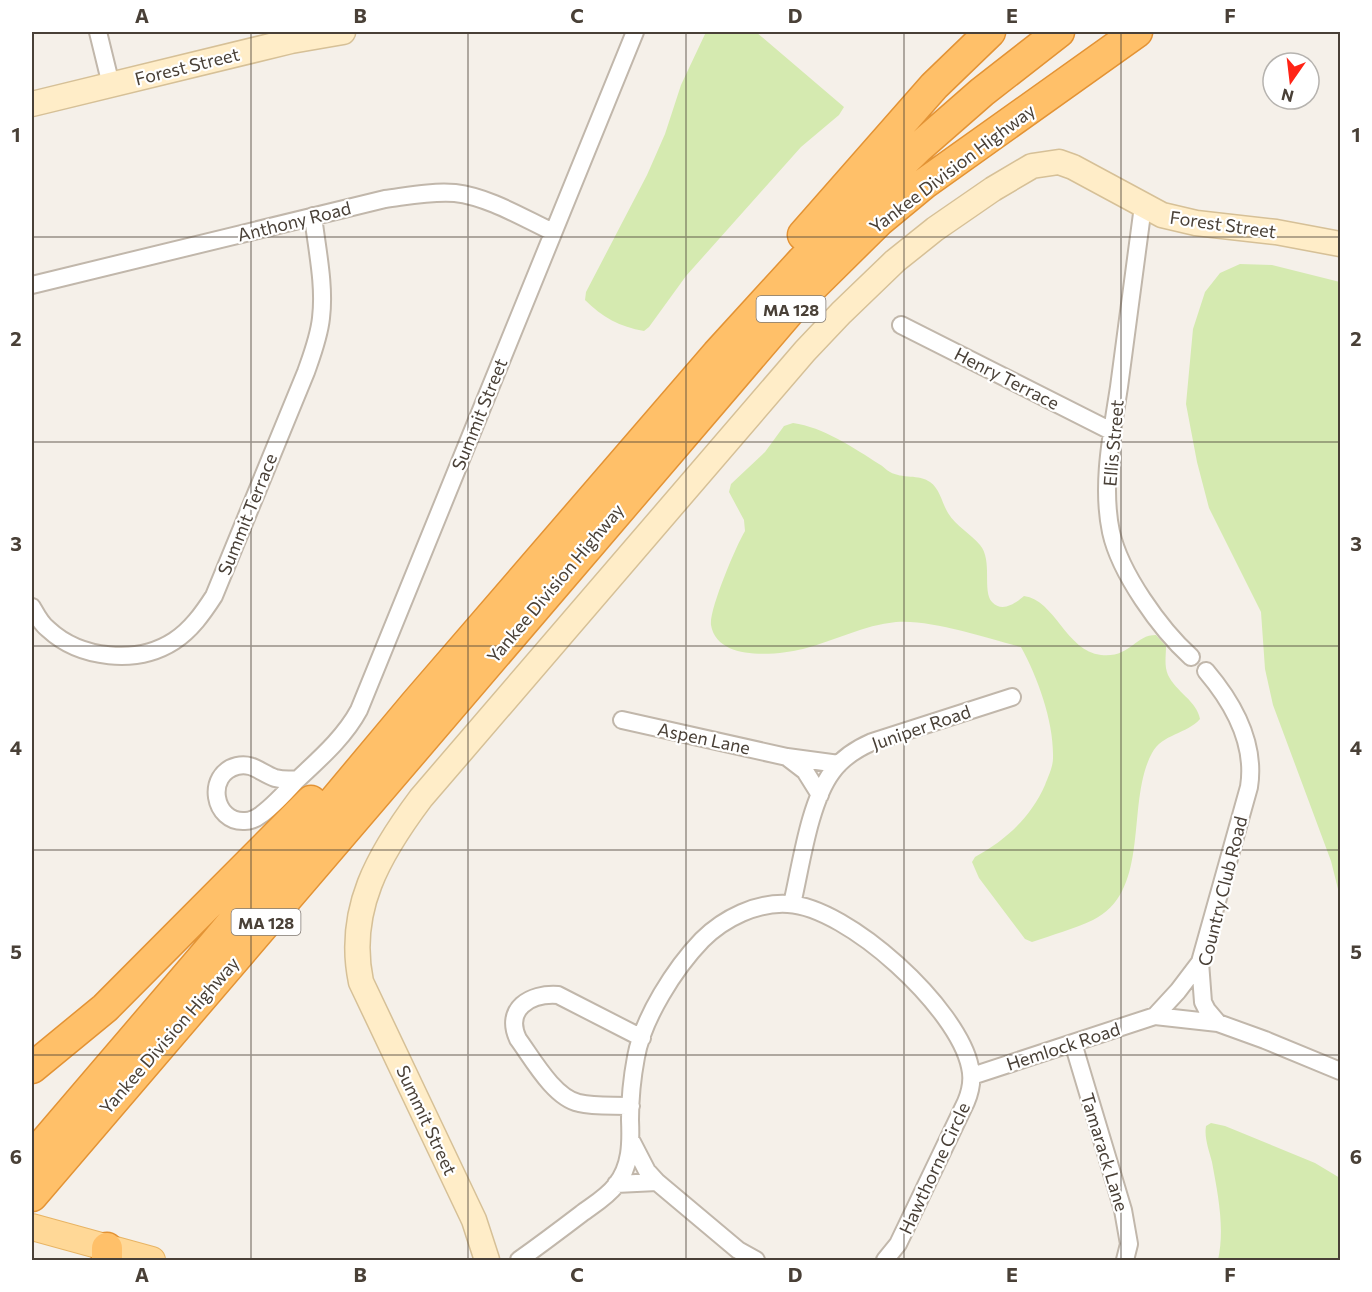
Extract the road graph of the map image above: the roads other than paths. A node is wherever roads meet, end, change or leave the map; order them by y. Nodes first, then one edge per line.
1 (98, 32) edge
2 (343, 32) edge
3 (635, 32) edge
4 (990, 32) edge
5 (1059, 32) edge
6 (1137, 32) edge
7 (111, 85) junction
8 (32, 104) edge
9 (1046, 163) joint
10 (1143, 206) junction
11 (313, 216) junction
12 (553, 232) junction
13 (1341, 244) edge
14 (32, 281) edge
15 (901, 325) dead end
16 (660, 420) junction
17 (1113, 432) junction
18 (32, 607) edge
19 (489, 619) junction
20 (1191, 657) dead end
21 (1206, 671) dead end
22 (1012, 697) dead end
23 (622, 720) dead end
24 (787, 757) junction
25 (839, 764) junction
26 (298, 779) junction
27 (820, 795) junction
28 (792, 904) junction
29 (1200, 962) junction
30 (361, 982) joint
31 (1155, 1016) junction
32 (1218, 1023) junction
33 (642, 1038) junction
34 (1073, 1043) junction
35 (32, 1068) edge
36 (1341, 1071) edge
37 (972, 1076) junction
38 (631, 1106) junction
39 (632, 1142) junction
40 (32, 1157) edge
41 (657, 1182) junction
42 (616, 1184) junction
43 (32, 1196) edge
44 (32, 1227) edge
45 (898, 1244) junction
46 (107, 1254) edge
47 (152, 1260) edge
48 (487, 1260) edge
49 (519, 1260) edge
50 (756, 1260) edge
51 (885, 1260) edge
52 (904, 1260) edge
53 (1125, 1260) edge

1 - 7 street
2 - 7 street, Forest Street
3 - 12 street, Summit Street
4 - 16 highway
5 - 16 highway, Yankee Division Highway / MA 128
6 - 43 highway, Yankee Division Highway / MA 128
7 - 8 street, Forest Street
9 - 10 street, Forest Street
9 - 30 street, Yankee Division Highway
10 - 13 street, Forest Street
10 - 17 street, Ellis Street
11 - 12 street, Anthony Road
11 - 14 street, Anthony Road
11 - 18 street, Summit Terrace
12 - 26 street, Summit Street
15 - 17 street, Henry Terrace
16 - 19 highway, Yankee Division Highway / MA 128
17 - 20 street, Ellis Street
19 - 35 highway
19 - 40 highway, Yankee Division Highway / MA 128
21 - 29 street, Country Club Road
22 - 25 street, Juniper Road
23 - 24 street, Aspen Lane
24 - 25 street, Aspen Lane
24 - 27 street
25 - 27 street, Juniper Road
26 - 26 street, Summit Street
27 - 28 street, Juniper Road
28 - 33 street
28 - 37 street
29 - 31 street, Hemlock Road
29 - 32 street, Country Club Road
30 - 48 street, Summit Street
31 - 32 street, Hemlock Road
31 - 34 street, Hemlock Road
32 - 36 street
33 - 38 street
33 - 38 street
34 - 37 street, Hemlock Road
34 - 53 street, Tamarack Lane
37 - 45 street, Hawthorne Circle
38 - 39 street
39 - 41 street
39 - 42 street
41 - 42 street
41 - 50 street
42 - 49 street
44 - 46 main road
45 - 51 street, Hawthorne Circle
45 - 52 street
46 - 47 main road

